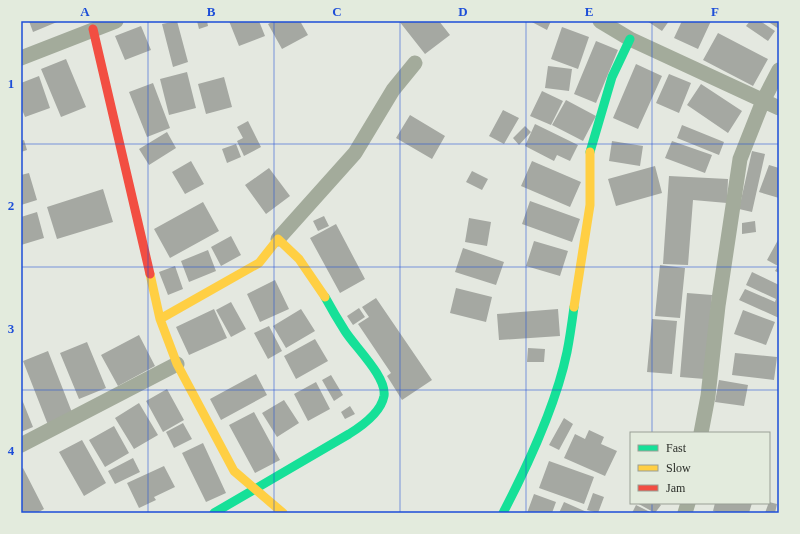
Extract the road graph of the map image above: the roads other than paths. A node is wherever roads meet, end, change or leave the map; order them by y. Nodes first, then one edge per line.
1 (116, 21) edge
2 (600, 21) edge
3 (93, 29) junction
4 (630, 39) junction
5 (21, 58) edge
6 (415, 63) dead end
7 (779, 70) edge
8 (763, 101) junction
9 (779, 108) edge
10 (278, 239) junction
11 (160, 319) junction
12 (177, 364) junction
13 (701, 432) edge
14 (21, 445) edge
15 (258, 489) junction
16 (214, 513) edge
17 (283, 513) edge
18 (503, 513) edge

1 - 3 street
2 - 4 street
3 - 5 street
3 - 11 street
4 - 8 street
4 - 18 street
6 - 10 street
7 - 8 street
8 - 9 street
8 - 13 street
10 - 11 street
10 - 15 street
11 - 12 street
12 - 14 street
12 - 15 street
15 - 16 street
15 - 17 street

